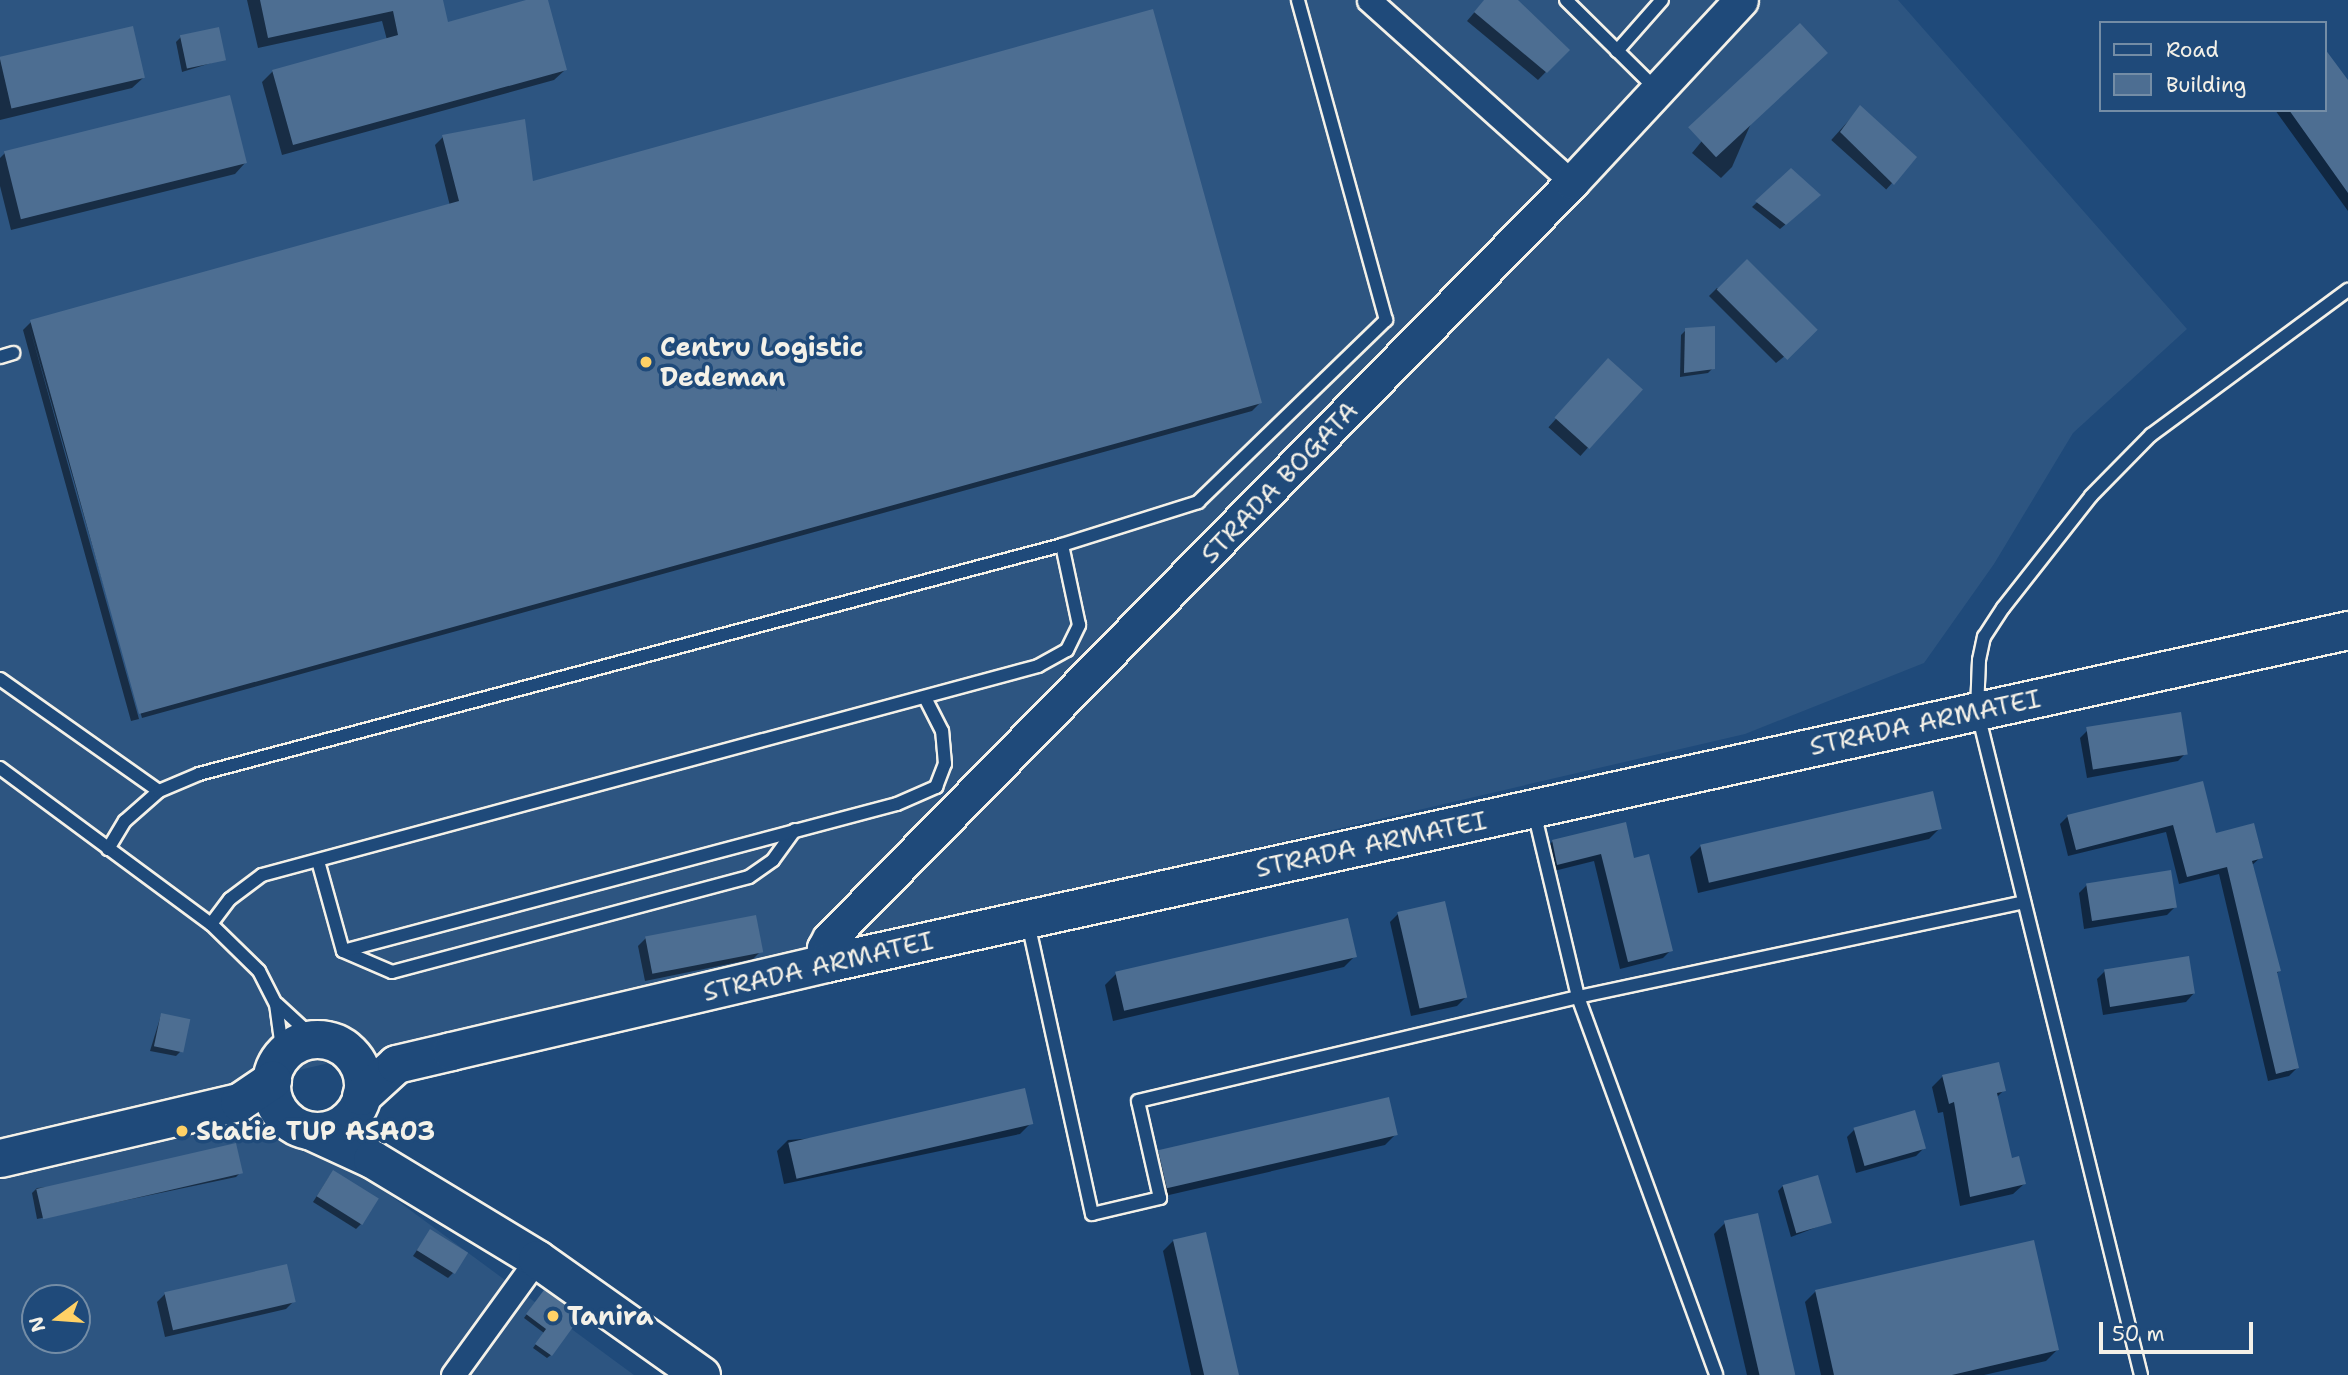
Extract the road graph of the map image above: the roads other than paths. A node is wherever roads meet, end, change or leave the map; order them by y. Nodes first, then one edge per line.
1 (1298, 0) edge
2 (1369, 0) edge
3 (1566, 0) edge
4 (1662, 0) edge
5 (1741, 0) edge
6 (1617, 51) junction
7 (1657, 90) junction
8 (1572, 182) junction
9 (2348, 290) edge
10 (1062, 545) junction
11 (2348, 630) edge
12 (0, 679) edge
13 (925, 697) junction
14 (1977, 710) junction
15 (0, 768) edge
16 (159, 791) junction
17 (1533, 808) junction
18 (795, 830) junction
19 (108, 849) junction
20 (318, 860) junction
21 (2024, 902) junction
22 (1027, 919) junction
23 (211, 924) junction
24 (343, 951) junction
25 (826, 963) junction
26 (1578, 997) junction
27 (276, 1004) junction
28 (315, 1039) junction
29 (349, 1053) junction
30 (396, 1064) junction
31 (278, 1082) junction
32 (357, 1105) junction
33 (311, 1131) junction
34 (362, 1153) junction
35 (0, 1158) edge
36 (537, 1259) junction
37 (453, 1375) edge
38 (701, 1375) edge
39 (1716, 1375) edge
40 (2141, 1375) edge

1 - 10 lane
2 - 8 street
3 - 6 lane
4 - 6 lane
5 - 7 main road, STRADA BOGATA
6 - 7 lane
7 - 8 main road, STRADA BOGATA
8 - 25 main road, STRADA BOGATA
9 - 14 lane
10 - 13 lane
10 - 16 lane
11 - 14 main road, STRADA ARMATEI
12 - 16 lane
13 - 18 lane
13 - 20 lane
14 - 17 main road, STRADA ARMATEI
14 - 21 lane
15 - 19 lane
16 - 19 lane
17 - 22 main road, STRADA ARMATEI
17 - 26 lane
18 - 24 lane
18 - 24 lane
19 - 23 lane
20 - 23 lane
20 - 24 lane
21 - 26 lane
21 - 40 lane
22 - 25 main road, STRADA ARMATEI
22 - 26 lane
23 - 27 lane
25 - 30 main road, STRADA ARMATEI
26 - 39 lane
27 - 28 lane
27 - 31 lane
28 - 29 main road
28 - 31 main road
29 - 30 main road, STRADA ARMATEI
29 - 32 main road
30 - 32 main road
31 - 33 main road
31 - 35 main road
32 - 33 main road
32 - 34 main road
33 - 34 main road
34 - 36 main road
36 - 37 street
36 - 38 main road

